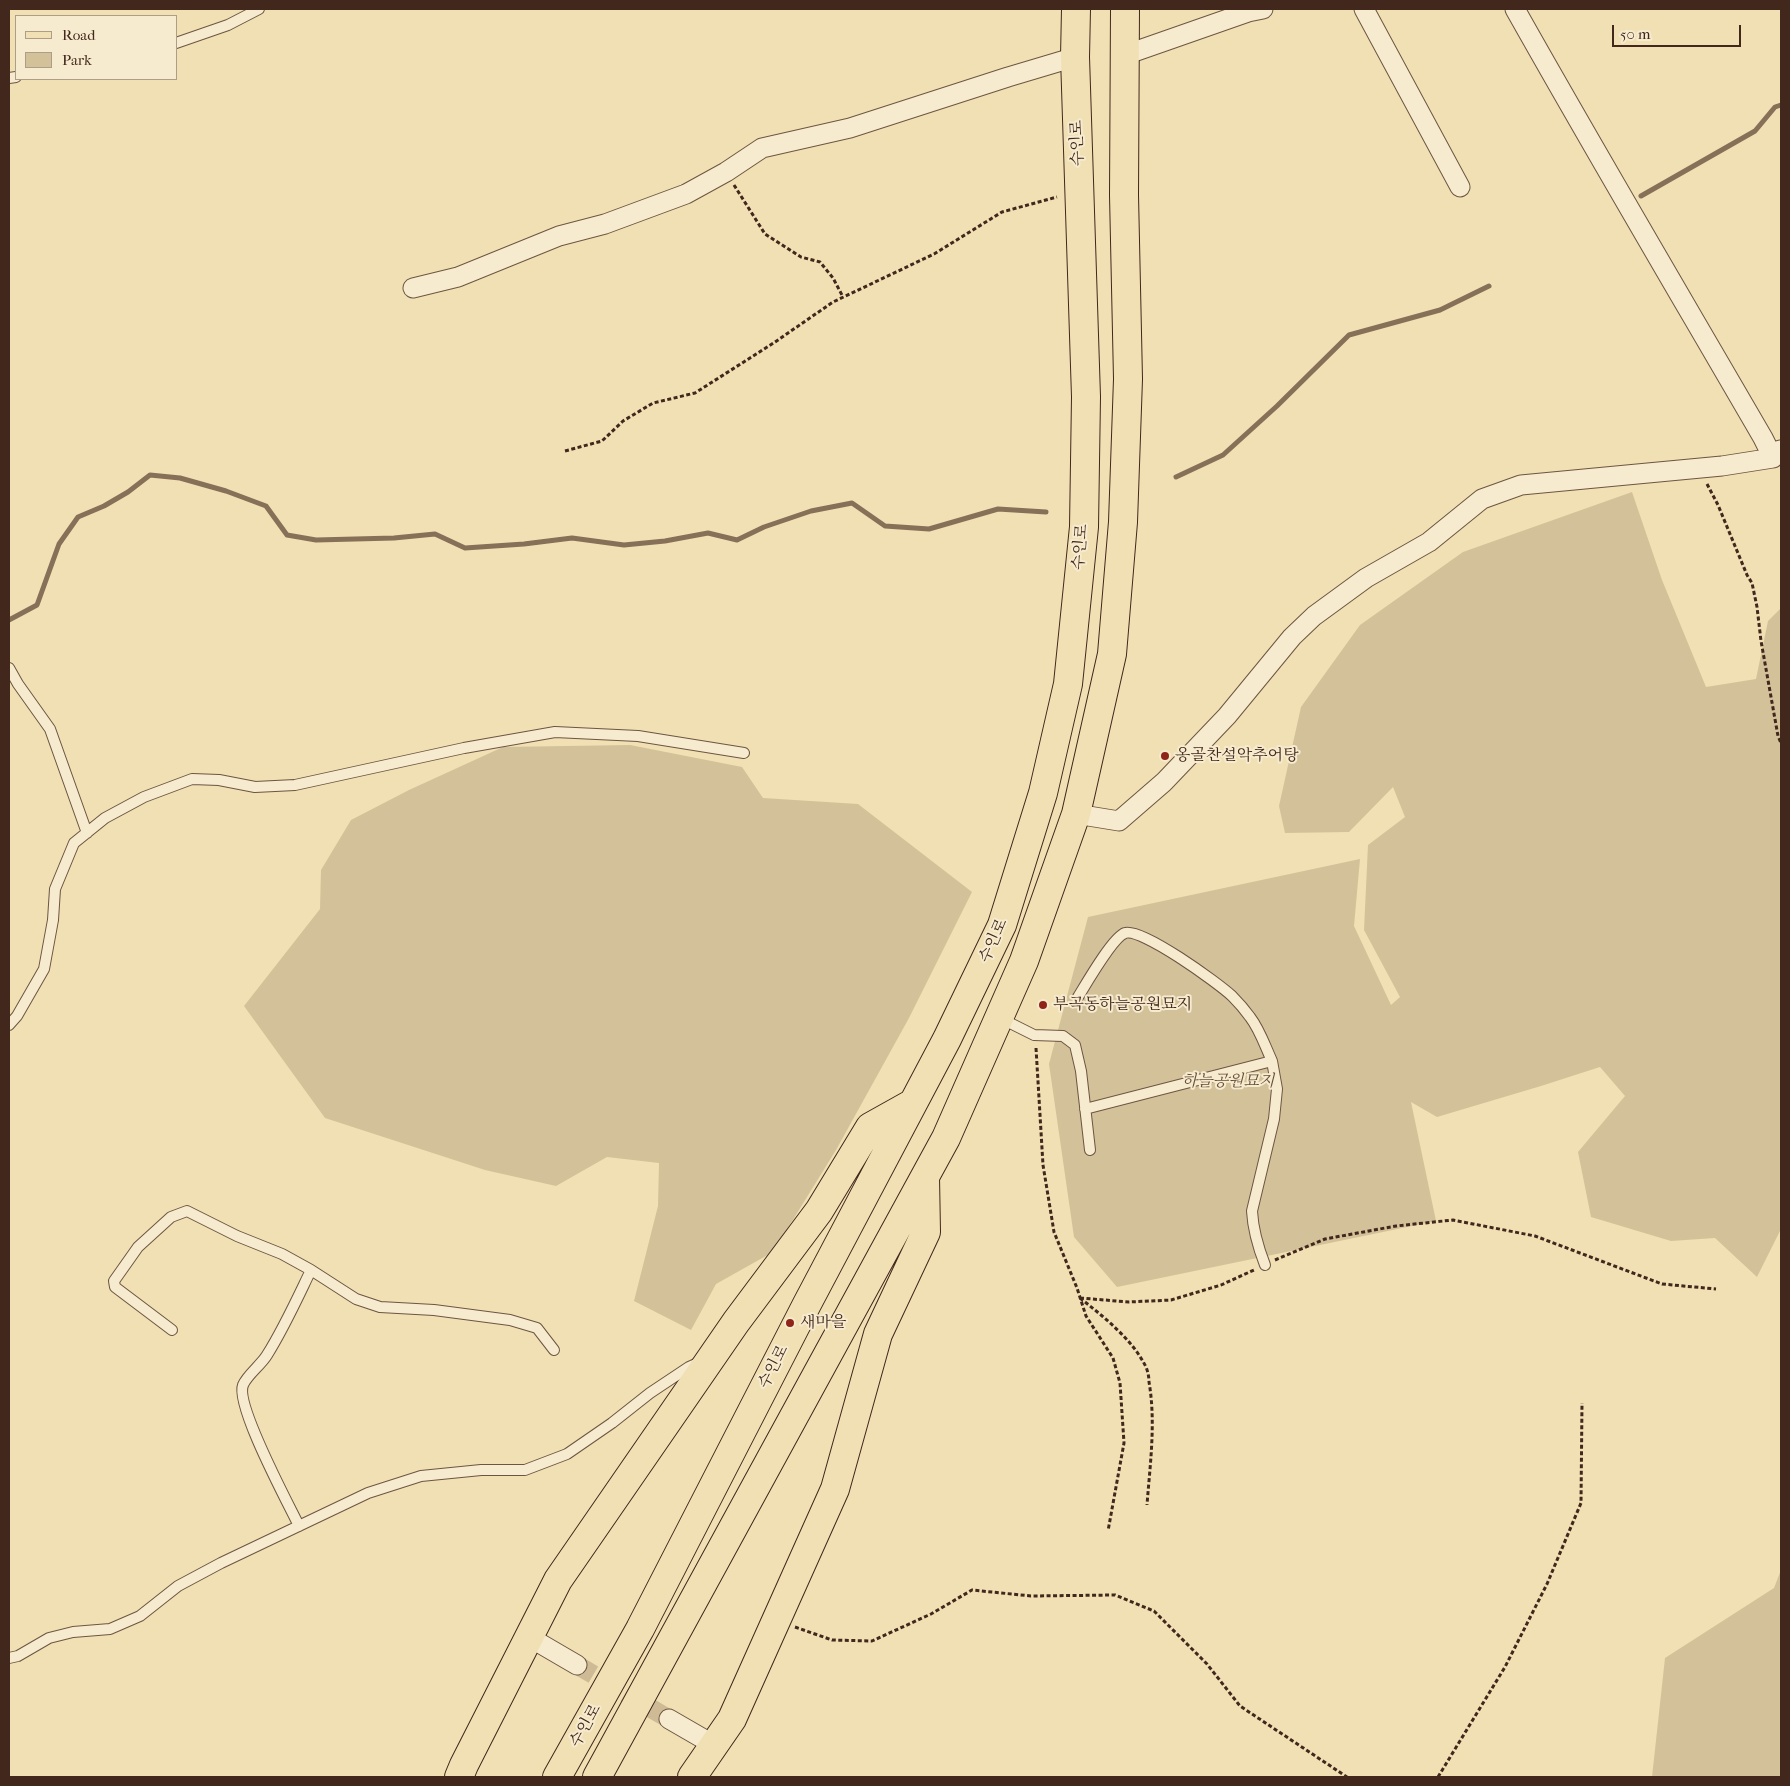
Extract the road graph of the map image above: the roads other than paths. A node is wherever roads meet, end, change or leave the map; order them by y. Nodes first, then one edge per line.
1 (259, 9) edge
2 (1062, 9) edge
3 (1076, 9) edge
4 (1125, 9) edge
5 (1263, 9) edge
6 (1364, 9) edge
7 (1515, 9) edge
8 (178, 42) edge
9 (1125, 55) junction
10 (1076, 58) junction
11 (1460, 187) dead end
12 (412, 288) dead end
13 (1777, 453) edge
14 (9, 668) edge
15 (744, 753) dead end
16 (1076, 814) junction
17 (87, 833) junction
18 (1078, 997) dead end
19 (999, 1018) junction
20 (9, 1025) edge
21 (1272, 1061) junction
22 (914, 1103) junction
23 (1085, 1108) junction
24 (1090, 1150) dead end
25 (925, 1176) junction
26 (1265, 1265) road end
27 (311, 1270) junction
28 (172, 1330) dead end
29 (554, 1350) dead end
30 (710, 1358) junction
31 (299, 1526) junction
32 (529, 1637) junction
33 (9, 1658) edge
34 (577, 1665) tunnel mouth
35 (669, 1719) tunnel mouth
36 (714, 1745) junction
37 (460, 1777) edge
38 (557, 1777) edge
39 (598, 1777) edge
40 (692, 1777) edge

1 - 8 lane
2 - 10 main road
3 - 10 main road, 수인로
4 - 9 main road, 수인로
5 - 9 street
6 - 11 street
7 - 13 street
9 - 16 main road, 수인로
10 - 12 street
10 - 22 main road, 수인로
13 - 16 street
14 - 17 lane
15 - 17 lane
16 - 19 main road, 수인로
17 - 20 lane
18 - 21 lane
19 - 23 lane
19 - 25 main road, 수인로
21 - 23 lane
21 - 26 lane
22 - 30 main road
22 - 38 main road, 수인로
23 - 24 lane
25 - 36 main road
25 - 39 main road, 수인로
27 - 28 lane
27 - 29 lane
27 - 31 lane
30 - 31 lane
30 - 32 main road
31 - 33 lane
32 - 34 street
32 - 37 main road
35 - 36 street
36 - 40 main road

